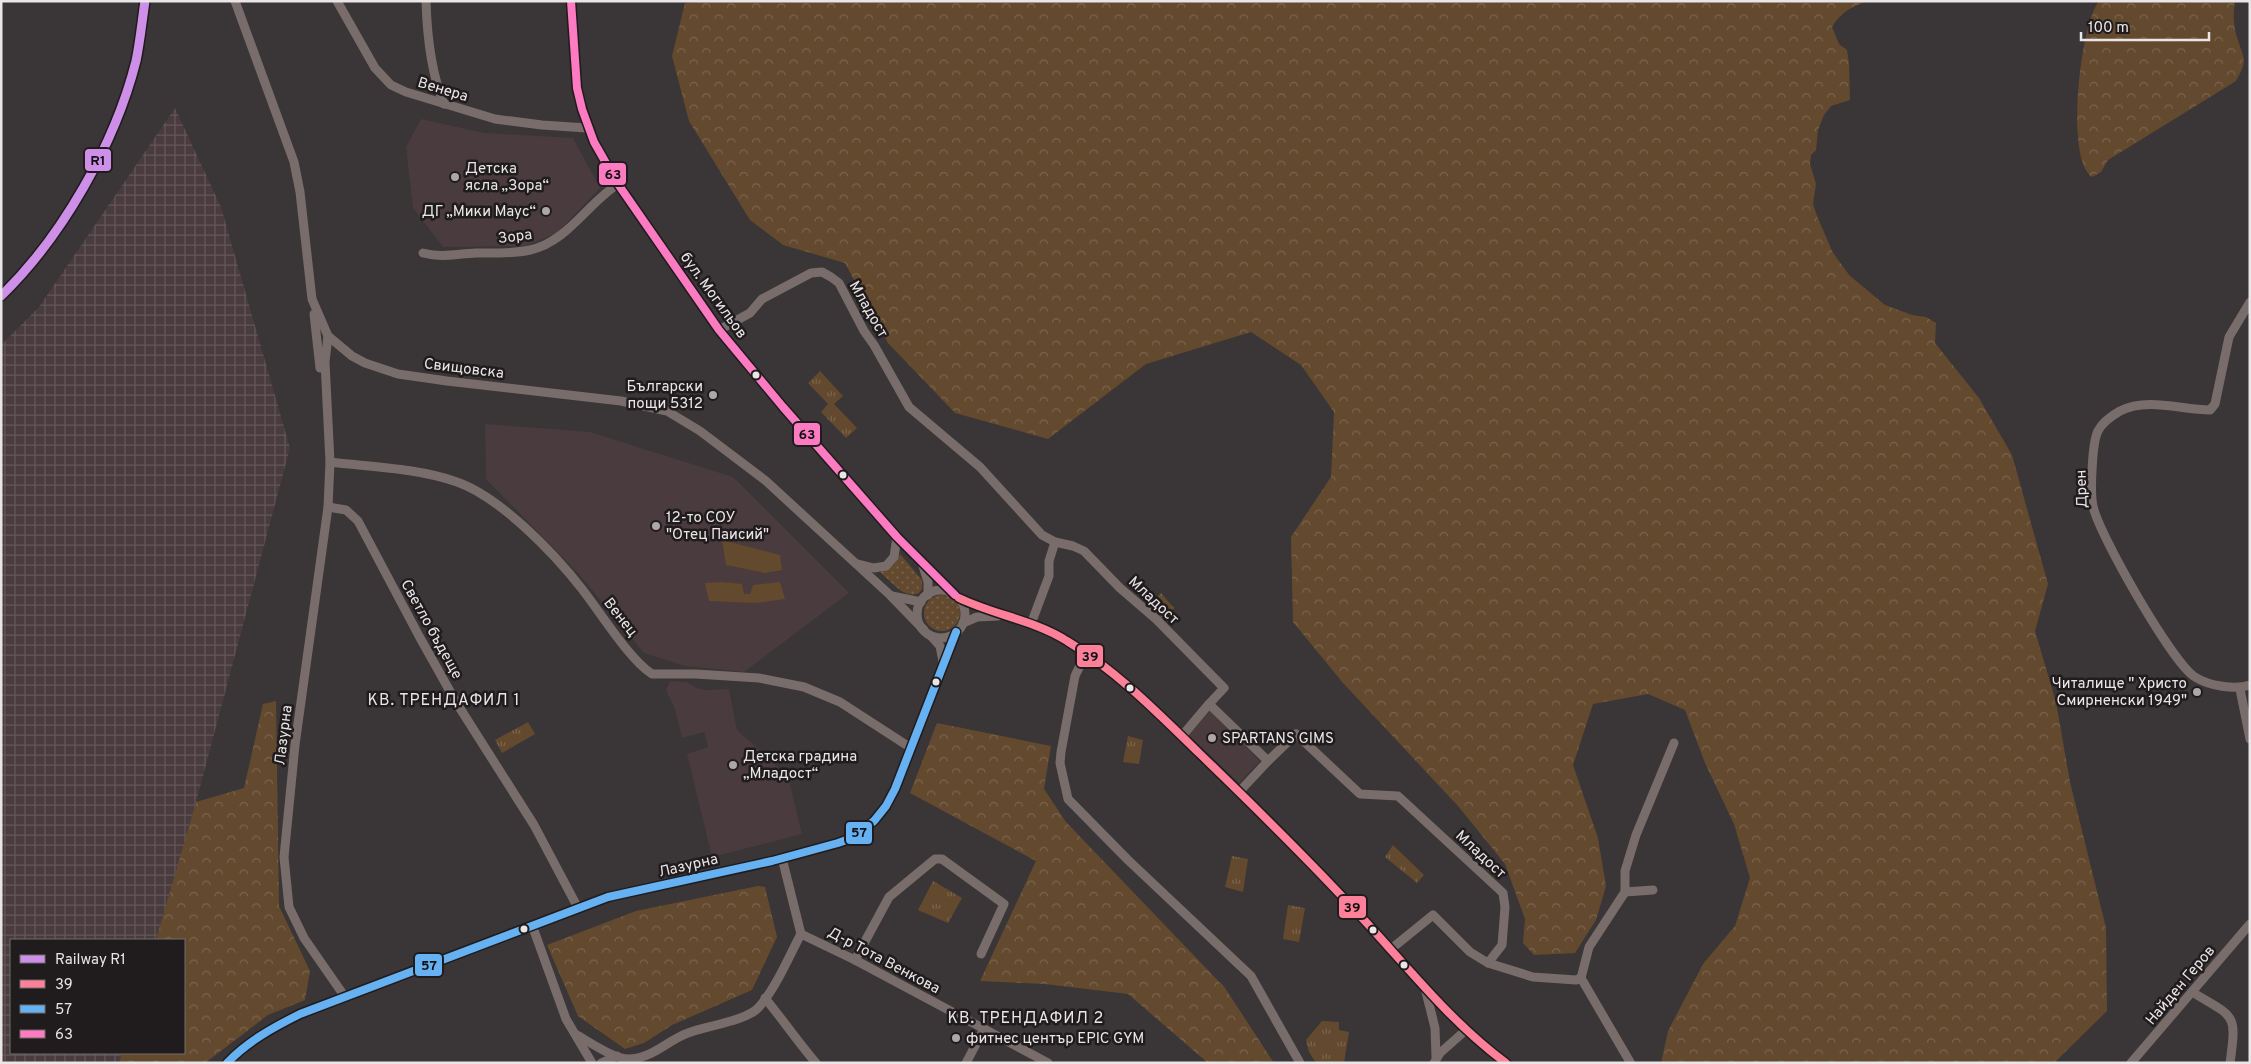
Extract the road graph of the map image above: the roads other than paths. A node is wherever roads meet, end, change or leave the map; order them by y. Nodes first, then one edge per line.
1 (235, 1) edge
2 (337, 1) edge
3 (426, 1) edge
4 (571, 1) edge
5 (444, 104) junction
6 (587, 128) junction
7 (618, 184) junction
8 (423, 253) dead end
9 (312, 298) junction
10 (2250, 302) edge
11 (719, 330) junction
12 (328, 336) junction
13 (327, 420) junction
14 (330, 462) junction
15 (328, 507) junction
16 (897, 537) junction
17 (1055, 542) junction
18 (921, 561) junction
19 (854, 562) junction
20 (890, 595) junction
21 (928, 595) junction
22 (957, 596) junction
23 (921, 602) junction
24 (1003, 616) junction
25 (963, 623) junction
26 (1032, 624) junction
27 (927, 632) junction
28 (956, 632) junction
29 (1086, 653) junction
30 (943, 664) junction
31 (2250, 685) edge
32 (2240, 689) junction
33 (1209, 704) junction
34 (1182, 736) junction
35 (2250, 739) edge
36 (1674, 743) dead end
37 (911, 748) junction
38 (1268, 761) junction
39 (1240, 792) junction
40 (782, 858) junction
41 (1653, 890) dead end
42 (1625, 892) junction
43 (578, 908) junction
44 (2250, 924) edge
45 (532, 926) junction
46 (801, 934) junction
47 (1391, 949) junction
48 (980, 954) dead end
49 (855, 960) junction
50 (1488, 963) junction
51 (1581, 978) junction
52 (1425, 989) junction
53 (2192, 992) junction
54 (345, 997) junction
55 (766, 998) junction
56 (984, 1029) junction
57 (1466, 1030) junction
58 (575, 1034) junction
59 (617, 1056) junction
60 (1435, 1060) edge
61 (1630, 1062) edge
62 (228, 1063) edge
63 (592, 1063) edge
64 (601, 1063) edge
65 (816, 1063) edge
66 (966, 1063) edge
67 (1048, 1063) edge
68 (1300, 1063) edge
69 (1506, 1063) edge
70 (2131, 1063) edge
71 (2230, 1063) edge

1 - 9 street, Свищовска
2 - 5 street, Венера
3 - 5 street
4 - 6 street, бул. Могильов
5 - 6 street, Венера
6 - 7 street, бул. Могильов
7 - 8 street, Зора
7 - 11 street, бул. Могильов
9 - 12 street, Свищовска
9 - 13 street
10 - 32 street, Дрен
11 - 16 street, бул. Могильов
11 - 17 street, Младост
12 - 13 street
12 - 19 street, Свищовска
13 - 14 street, Лазурна
14 - 15 street, Лазурна
14 - 37 street, Венец
15 - 43 street, Светло бъдеще
15 - 54 street, Лазурна
16 - 18 street, бул. Могильов
16 - 19 street
17 - 26 street
17 - 33 street, Младост
18 - 21 street, бул. Могильов
18 - 22 street, бул. Могильов
19 - 20 street, Свищовска
20 - 23 street, Свищовска
20 - 27 street, Свищовска
21 - 22 street
21 - 23 street
22 - 24 street
22 - 25 street
23 - 27 street
24 - 25 street
24 - 26 street
25 - 28 street
26 - 29 street
27 - 28 street
27 - 30 street
28 - 30 street, Лазурна
29 - 34 street
29 - 68 street
30 - 37 street, Лазурна
31 - 32 street
32 - 35 street
33 - 34 street
33 - 38 street
34 - 39 street
36 - 42 street
37 - 40 street, Лазурна
38 - 39 street
38 - 50 street, Младост
39 - 47 street
40 - 43 street, Лазурна
40 - 46 street
41 - 42 street
42 - 51 street
43 - 45 street, Лазурна
44 - 53 street, Найден Геров
45 - 54 street, Лазурна
45 - 58 street
46 - 49 street, Д-р Тота Венкова
46 - 55 street
47 - 50 street
47 - 52 street
48 - 49 street
49 - 56 street, Д-р Тота Венкова
50 - 51 street
51 - 61 street
52 - 57 street
52 - 60 street
53 - 70 street, Найден Геров
53 - 71 street
54 - 62 street, Лазурна
55 - 59 street
55 - 65 street
56 - 66 street
56 - 67 street, Д-р Тота Венкова
57 - 60 street
57 - 69 street
58 - 59 street
58 - 63 street
59 - 64 street

